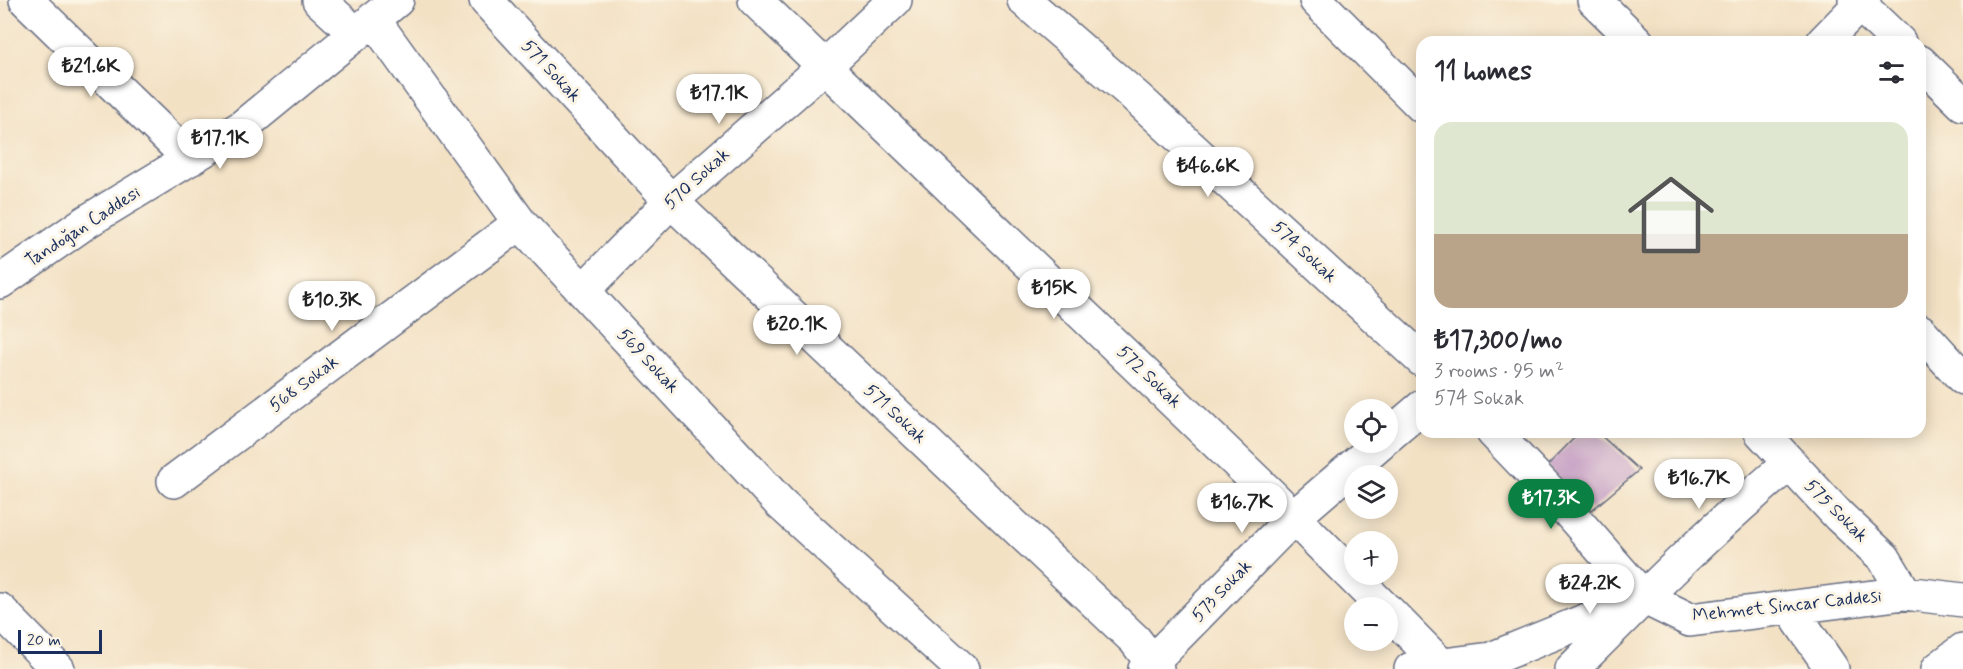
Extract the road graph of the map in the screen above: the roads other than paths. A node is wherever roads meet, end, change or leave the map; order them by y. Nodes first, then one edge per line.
1 (26, 0) edge
2 (319, 0) edge
3 (486, 0) edge
4 (755, 0) edge
5 (895, 0) edge
6 (1024, 0) edge
7 (1316, 0) edge
8 (1594, 0) edge
9 (1859, 1) edge
10 (375, 18) edge
11 (1630, 36) edge
12 (1828, 36) edge
13 (1893, 36) edge
14 (824, 67) junction
15 (1926, 68) edge
16 (1416, 100) edge
17 (1963, 104) edge
18 (190, 159) junction
19 (671, 201) junction
20 (520, 223) junction
21 (0, 282) edge
22 (583, 291) junction
23 (1926, 338) edge
24 (1416, 354) edge
25 (1963, 378) edge
26 (1416, 412) edge
27 (1398, 427) edge
28 (1499, 438) edge
29 (1767, 438) edge
30 (1368, 453) edge
31 (1790, 463) junction
32 (174, 481) dead end
33 (1294, 517) junction
34 (1905, 593) junction
35 (1373, 597) edge
36 (1644, 597) junction
37 (1963, 600) edge
38 (1791, 609) junction
39 (0, 610) edge
40 (1398, 626) edge
41 (1963, 650) edge
42 (1151, 667) edge
43 (1426, 667) edge
44 (58, 669) edge
45 (962, 669) edge
46 (1572, 669) edge
47 (1832, 669) edge
48 (1938, 669) edge

1 - 18 street
2 - 10 street, 569 Sokak
3 - 19 street, 571 Sokak
4 - 14 street, 572 Sokak
5 - 14 street, 570 Sokak
6 - 24 street, 574 Sokak
7 - 16 street
8 - 11 street
9 - 12 street
9 - 13 street
10 - 18 street, Tandoğan Caddesi
10 - 20 street, 569 Sokak
14 - 19 street, 570 Sokak
14 - 33 street, 572 Sokak
15 - 17 street
18 - 21 street, Tandoğan Caddesi
19 - 22 street, 570 Sokak
19 - 42 street, 571 Sokak
20 - 22 street, 569 Sokak
20 - 32 street, 568 Sokak
22 - 45 street, 569 Sokak
23 - 25 street
26 - 27 street
28 - 36 street
29 - 31 street, 575 Sokak
30 - 33 street, 573 Sokak
31 - 34 street, 575 Sokak
31 - 36 street
33 - 35 street, 572 Sokak
33 - 42 street, 573 Sokak
34 - 37 street, Mehmet Sincar Caddesi
34 - 38 street, Mehmet Sincar Caddesi
36 - 38 street, Mehmet Sincar Caddesi
36 - 43 street
36 - 46 street
38 - 47 street
39 - 44 street
40 - 43 street
41 - 48 street

